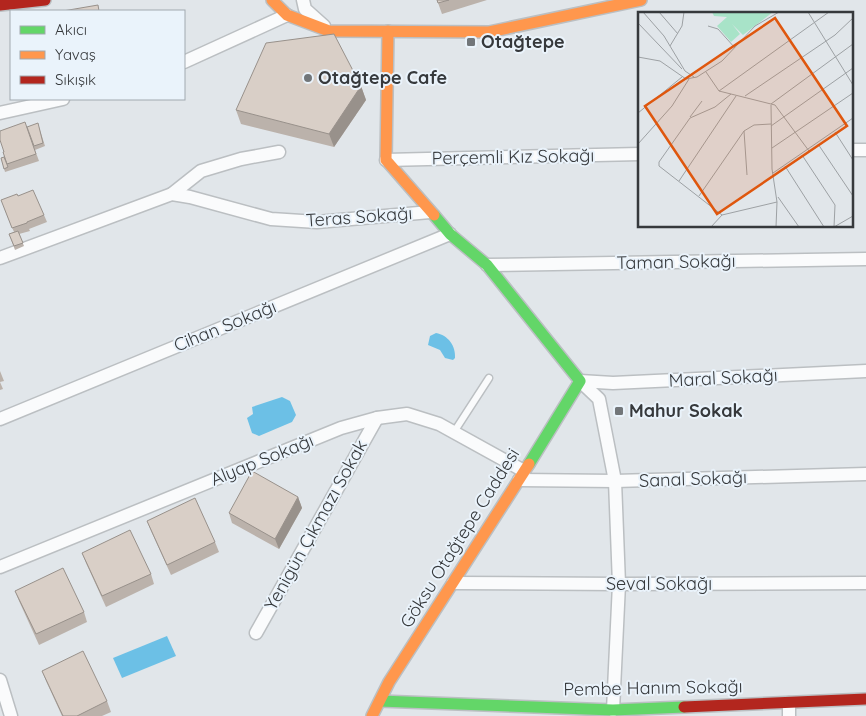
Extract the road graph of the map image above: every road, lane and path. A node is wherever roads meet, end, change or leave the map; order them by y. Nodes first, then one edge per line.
1 (45, 0) edge
2 (272, 0) edge
3 (302, 0) edge
4 (640, 0) edge
5 (0, 5) edge
6 (591, 5) edge
7 (287, 15) junction
8 (329, 31) junction
9 (388, 31) junction
10 (185, 62) edge
11 (58, 100) edge
12 (0, 113) edge
13 (279, 152) dead end
14 (638, 154) edge
15 (386, 160) junction
16 (172, 194) junction
17 (430, 212) junction
18 (450, 234) junction
19 (0, 258) edge
20 (866, 259) edge
21 (486, 265) junction
22 (866, 371) edge
23 (488, 378) dead end
24 (580, 381) junction
25 (377, 418) junction
26 (0, 419) edge
27 (454, 432) junction
28 (866, 474) edge
29 (522, 475) junction
30 (615, 481) junction
31 (0, 567) edge
32 (453, 583) junction
33 (866, 583) edge
34 (620, 584) junction
35 (256, 633) dead end
36 (0, 680) edge
37 (866, 699) edge
38 (380, 701) junction
39 (789, 709) edge
40 (456, 710) edge
41 (613, 710) junction
42 (567, 712) edge
43 (677, 712) edge
44 (11, 716) edge
45 (372, 716) edge

1 - 5 street
2 - 7 street
3 - 8 street
4 - 6 street
6 - 9 street
7 - 8 street
7 - 10 street
8 - 9 street
9 - 15 street
11 - 12 street
13 - 16 street
14 - 15 street, Perçemli Kız Sokağı
15 - 17 street
16 - 17 street, Teras Sokağı
16 - 19 street
17 - 18 street
18 - 21 street
18 - 26 street, Cihan Sokağı
20 - 21 street, Taman Sokağı
21 - 24 street
22 - 24 street, Maral Sokağı
23 - 27 lane
24 - 29 street, Göksu Otağtepe Caddesi
24 - 30 street
25 - 27 street, Alyap Sokağı
25 - 31 street, Alyap Sokağı
25 - 35 street, Yenigün Çıkmazı Sokak
27 - 29 street, Alyap Sokağı
28 - 30 street, Sanal Sokağı
29 - 30 street, Sanal Sokağı
29 - 32 street, Göksu Otağtepe Caddesi
30 - 34 street
32 - 34 street, Seval Sokağı
32 - 38 street, Göksu Otağtepe Caddesi
33 - 34 street, Seval Sokağı
34 - 41 street
36 - 44 street
37 - 39 street, Pembe Hanım Sokağı
38 - 40 street, Pembe Hanım Sokağı
38 - 45 street, Göksu Otağtepe Caddesi
39 - 43 street, Pembe Hanım Sokağı
40 - 42 street, Pembe Hanım Sokağı
41 - 42 street, Pembe Hanım Sokağı
41 - 43 street, Pembe Hanım Sokağı

